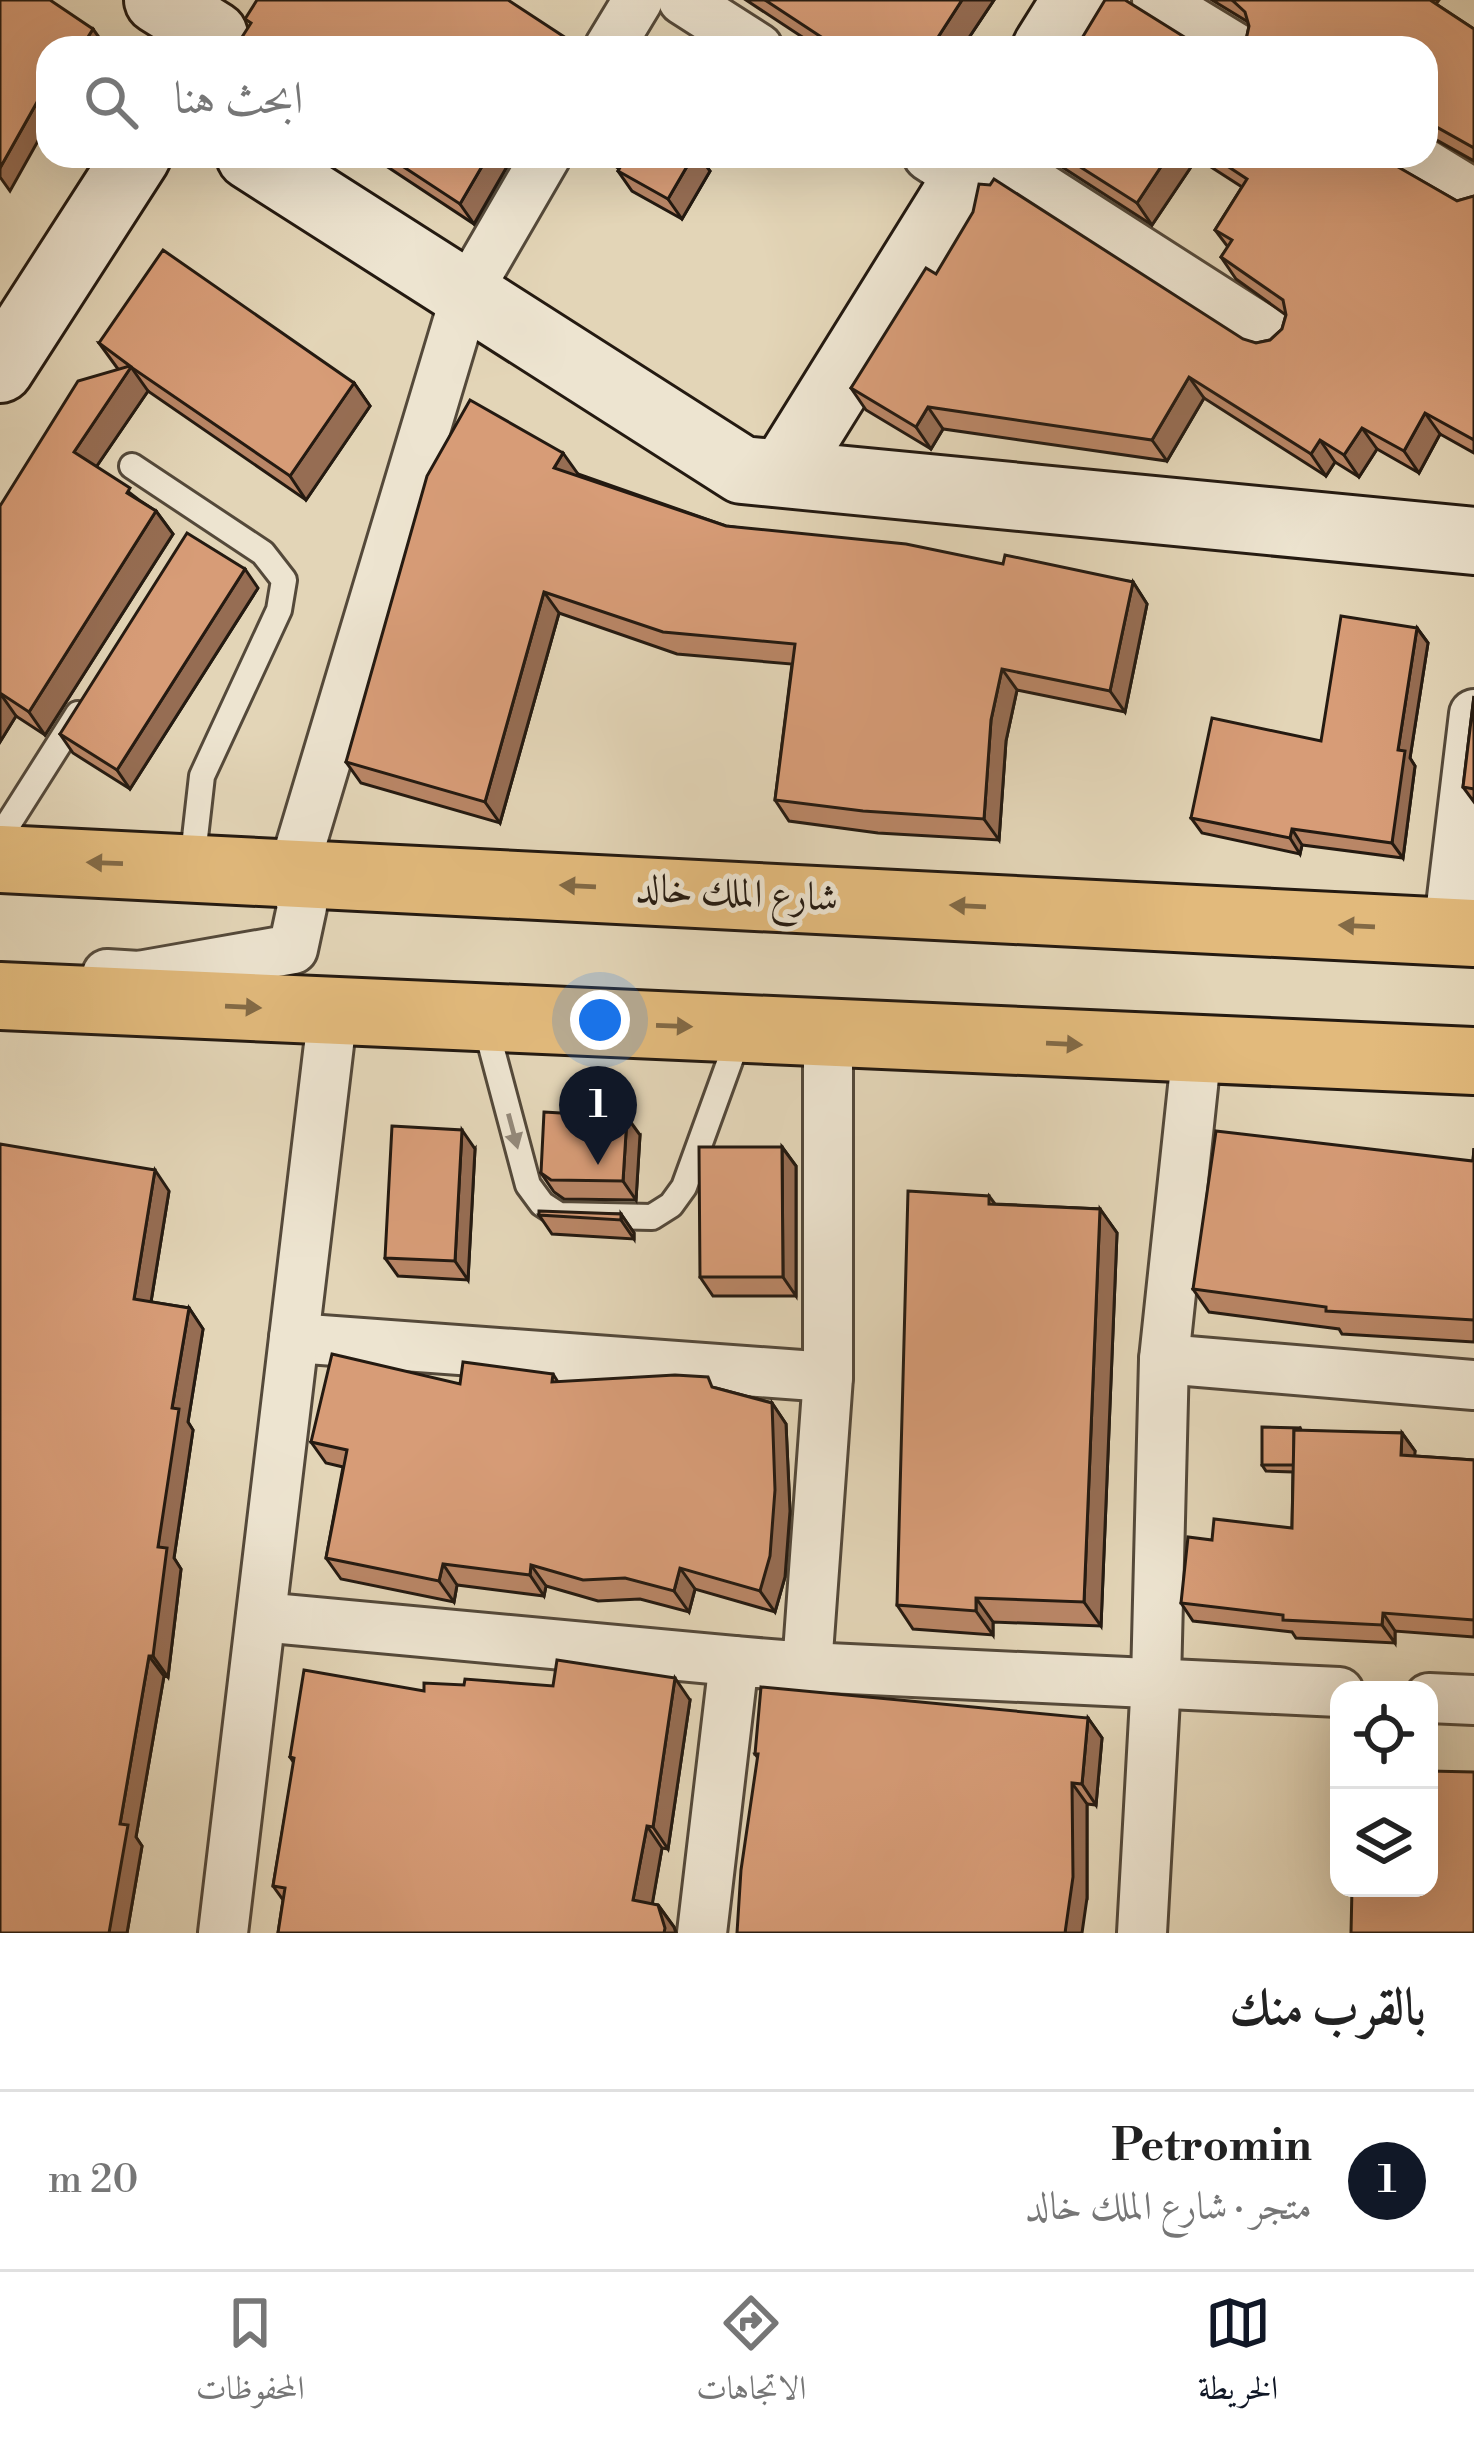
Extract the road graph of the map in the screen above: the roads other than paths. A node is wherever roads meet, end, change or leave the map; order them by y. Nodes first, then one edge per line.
1 (158, 0) edge
2 (638, 0) edge
3 (683, 0) edge
4 (1076, 0) edge
5 (1157, 0) edge
6 (218, 28) edge
7 (616, 36) edge
8 (739, 36) edge
9 (1054, 36) edge
10 (1216, 36) edge
11 (129, 168) edge
12 (269, 168) edge
13 (539, 168) edge
14 (962, 168) edge
15 (977, 168) edge
16 (1432, 168) edge
17 (1474, 194) edge
18 (466, 294) junction
19 (1273, 336) edge
20 (4, 354) edge
21 (132, 466) dead end
22 (783, 473) junction
23 (1474, 541) edge
24 (90, 696) edge
25 (1474, 714) edge
26 (0, 837) edge
27 (0, 859) edge
28 (191, 867) junction
29 (293, 871) junction
30 (1461, 932) edge
31 (0, 968) edge
32 (0, 996) edge
33 (333, 1011) junction
34 (483, 1018) junction
35 (742, 1029) junction
36 (828, 1033) junction
37 (1197, 1049) junction
38 (1474, 1061) edge
39 (294, 1338) junction
40 (1164, 1359) junction
41 (828, 1377) junction
42 (1474, 1385) edge
43 (261, 1617) junction
44 (734, 1661) junction
45 (807, 1667) junction
46 (1156, 1681) junction
47 (1330, 1691) edge
48 (1438, 1698) edge
49 (1474, 1700) edge
50 (223, 1933) edge
51 (702, 1933) edge
52 (1142, 1933) edge

1 - 6 street
2 - 7 street
3 - 8 street
4 - 9 street
5 - 10 street
11 - 20 street
12 - 18 street
13 - 18 street
14 - 22 street
15 - 19 street
16 - 17 street
18 - 22 street
18 - 29 street
21 - 28 lane
22 - 23 street
24 - 26 lane
25 - 30 street
28 -> 27 main road, شارع الملك خالد
28 - 29 main road, شارع الملك خالد
30 -> 29 main road, شارع الملك خالد
29 - 31 street
32 -> 33 main road
33 - 34 main road
33 - 39 street
34 -> 35 main road
34 -> 35 lane
35 - 36 main road
36 -> 37 main road
36 - 41 street
37 - 38 main road
37 - 40 street
39 - 41 street
39 - 43 street
40 - 42 street
40 - 46 street
41 - 45 street
43 - 44 street
43 - 50 street
44 - 45 street
44 - 51 street
45 - 46 street
46 - 47 street
46 - 52 street
48 - 49 street

